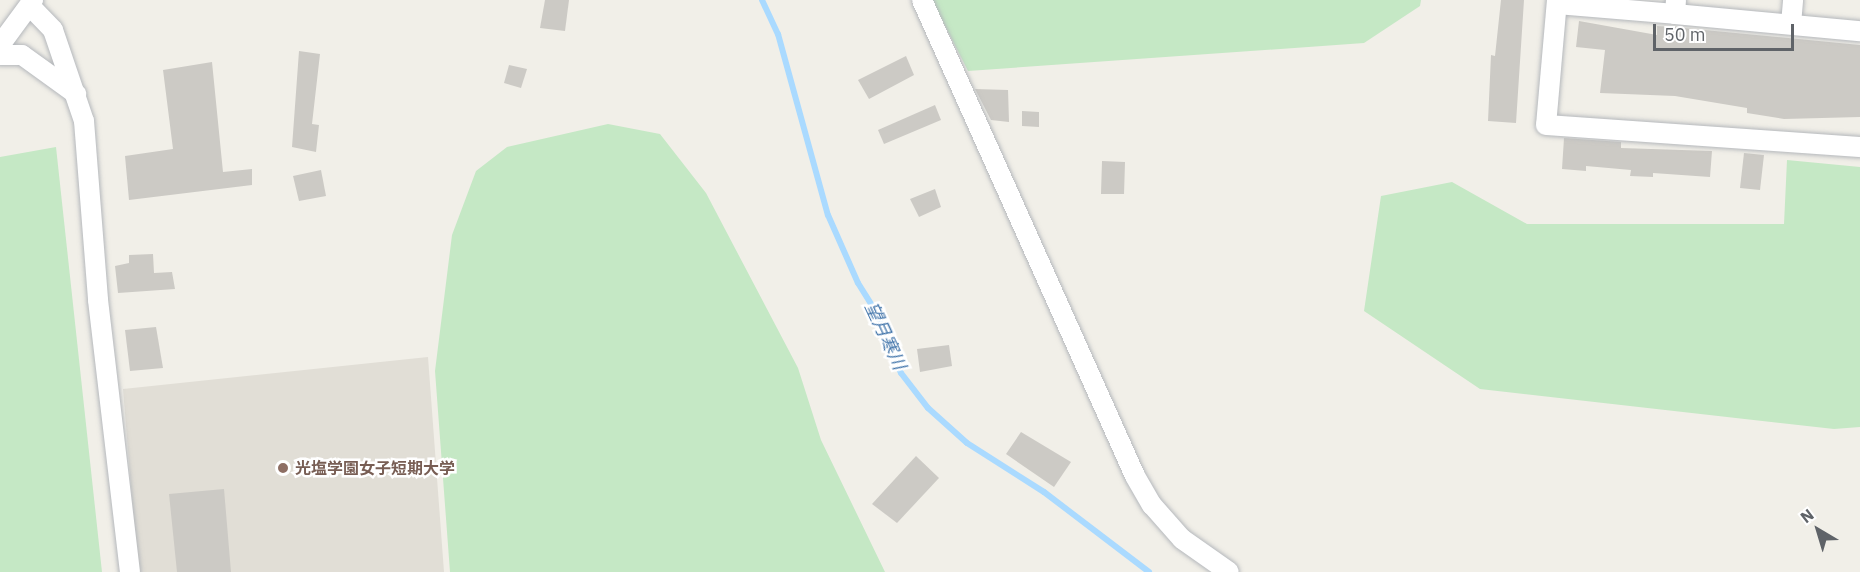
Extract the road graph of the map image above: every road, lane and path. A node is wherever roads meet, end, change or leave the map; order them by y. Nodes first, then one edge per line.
1 (922, 0) edge
2 (1793, 0) edge
3 (1557, 2) edge
4 (32, 3) edge
5 (1676, 7) edge
6 (1791, 24) junction
7 (1860, 31) edge
8 (0, 45) edge
9 (0, 55) edge
10 (76, 93) junction
11 (1860, 147) edge
12 (130, 572) edge
13 (1229, 572) edge

1 - 13 street
2 - 6 street
3 - 5 street
3 - 11 street
4 - 8 street
4 - 10 street
5 - 6 street
6 - 7 street
9 - 10 street
10 - 12 street

